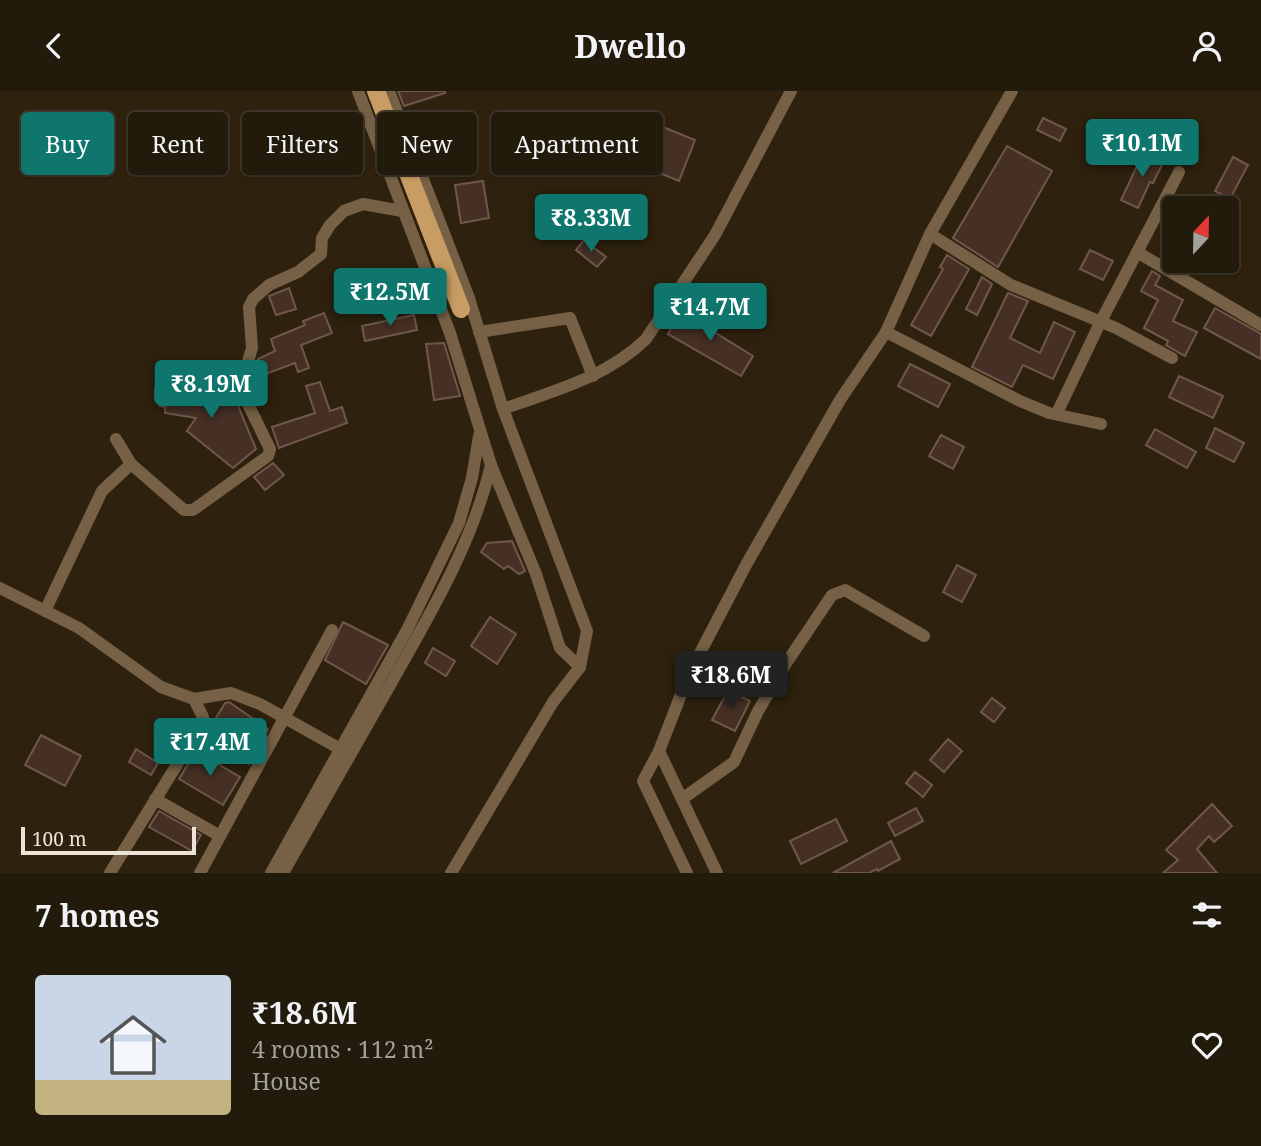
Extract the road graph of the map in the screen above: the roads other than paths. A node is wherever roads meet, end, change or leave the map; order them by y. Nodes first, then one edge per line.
1 (358, 91) edge
2 (376, 91) edge
3 (389, 91) edge
4 (791, 91) edge
5 (1012, 91) edge
6 (1179, 172) dead end
7 (402, 211) junction
8 (930, 234) junction
9 (1137, 252) junction
10 (461, 309) dead end
11 (1100, 323) junction
12 (1261, 325) edge
13 (480, 332) junction
14 (886, 332) junction
15 (1172, 359) dead end
16 (593, 376) junction
17 (503, 409) junction
18 (1057, 413) junction
19 (1101, 424) dead end
20 (479, 432) junction
21 (116, 439) dead end
22 (131, 464) junction
23 (491, 465) junction
24 (0, 588) edge
25 (45, 611) junction
26 (332, 630) dead end
27 (924, 636) dead end
28 (579, 667) junction
29 (194, 699) junction
30 (284, 717) junction
31 (342, 750) junction
32 (659, 751) junction
33 (155, 799) junction
34 (682, 799) junction
35 (220, 836) junction
36 (110, 873) edge
37 (200, 873) edge
38 (271, 873) edge
39 (283, 873) edge
40 (451, 873) edge
41 (687, 873) edge
42 (717, 873) edge

1 - 7 street
2 - 10 main road
3 - 13 street
4 - 16 street
5 - 8 street
6 - 9 street
7 - 20 street
7 - 22 street
8 - 11 street
8 - 14 street
9 - 11 street
9 - 12 street
11 - 15 street
11 - 18 street
13 - 16 street
13 - 17 street
14 - 18 street
14 - 32 street
16 - 17 street
17 - 28 street
18 - 19 street
20 - 23 street
20 - 31 street
21 - 22 street
22 - 25 street
23 - 28 street
23 - 39 street
24 - 25 street
25 - 29 street
26 - 30 street
27 - 34 street
28 - 40 street
29 - 30 street
29 - 33 street
30 - 31 street
30 - 35 street
31 - 38 street
32 - 34 street
32 - 41 street
33 - 35 street
33 - 36 street
34 - 42 street
35 - 37 street

